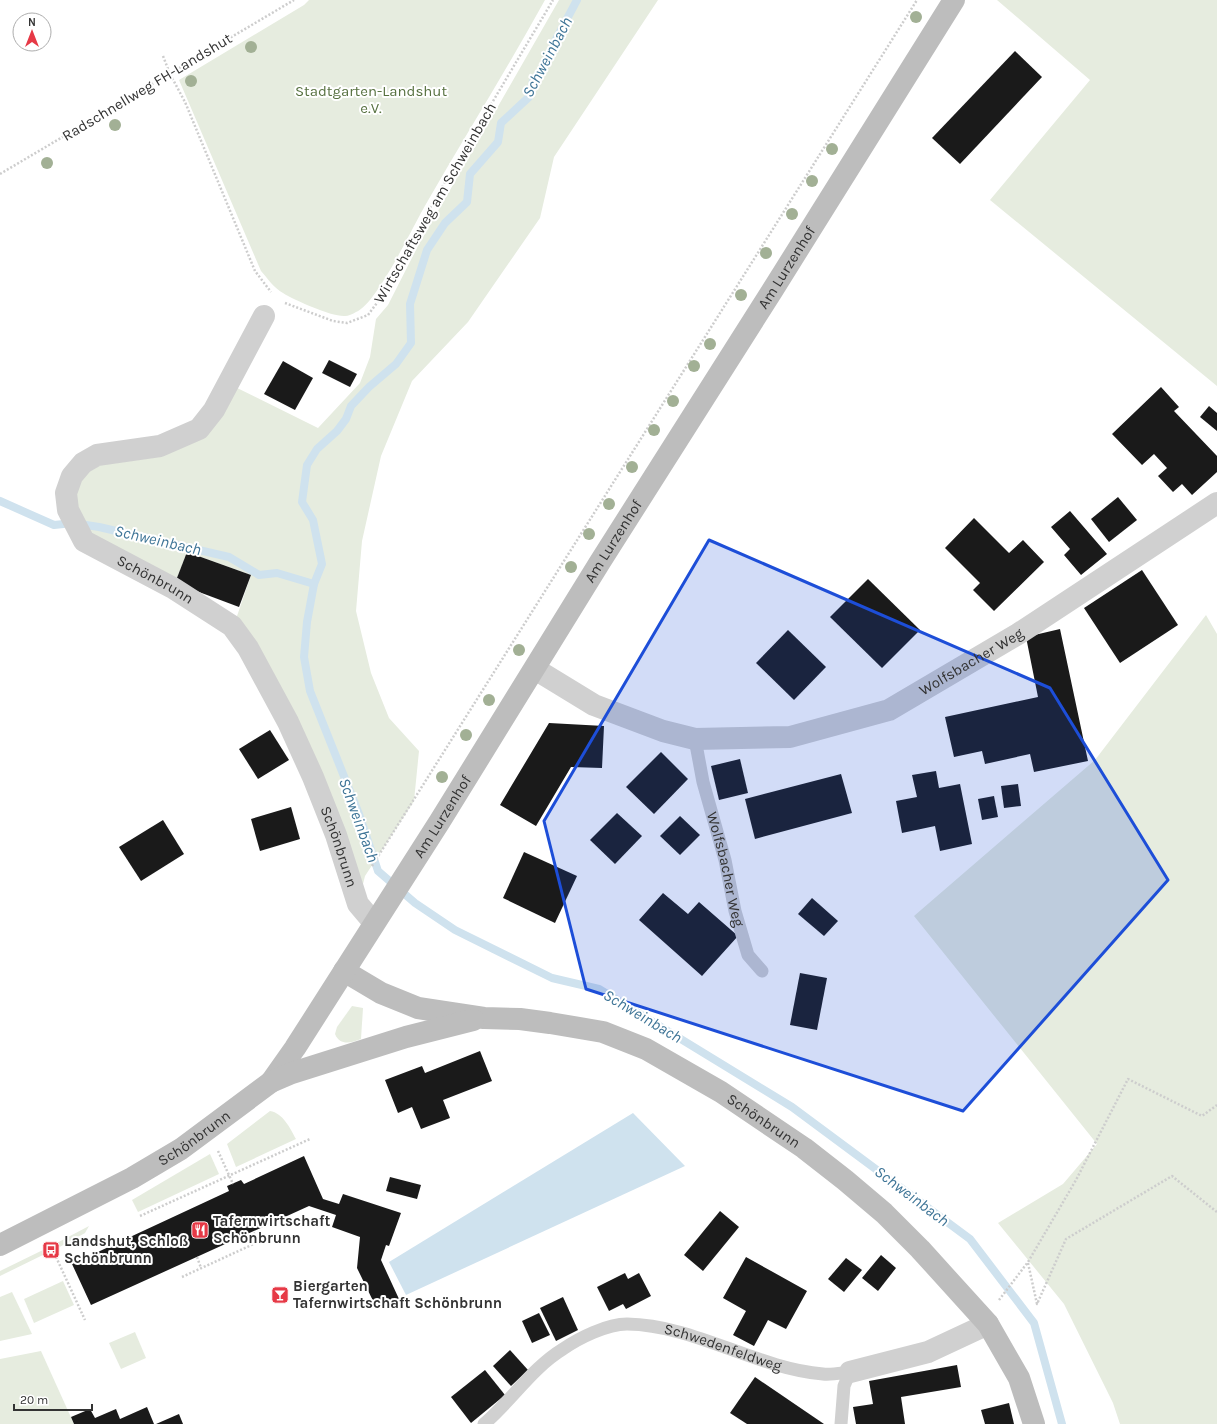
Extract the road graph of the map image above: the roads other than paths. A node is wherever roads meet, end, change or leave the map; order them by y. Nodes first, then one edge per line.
1 (954, 0) edge
2 (264, 316) dead end
3 (1217, 503) edge
4 (535, 669) junction
5 (695, 739) junction
6 (374, 923) junction
7 (344, 971) junction
8 (762, 972) dead end
9 (484, 1018) junction
10 (271, 1082) junction
11 (0, 1245) edge
12 (988, 1324) junction
13 (850, 1372) junction
14 (484, 1424) edge
15 (841, 1424) edge
16 (1034, 1424) edge

1 - 4 main road, Am Lurzenhof
2 - 6 street, Schönbrunn
3 - 5 street, Wolfsbacher Weg
4 - 5 street, Wolfsbacher Weg
4 - 6 main road, Am Lurzenhof
5 - 8 lane, Wolfsbacher Weg
6 - 7 main road, Am Lurzenhof
7 - 9 main road, Schönbrunn
7 - 10 main road, Am Lurzenhof
9 - 10 main road, Schönbrunn
9 - 12 main road, Schönbrunn
10 - 11 main road, Schönbrunn
12 - 13 street, Schwedenfeldweg
12 - 16 main road, Schönbrunn
13 - 14 lane, Schwedenfeldweg
13 - 15 lane

